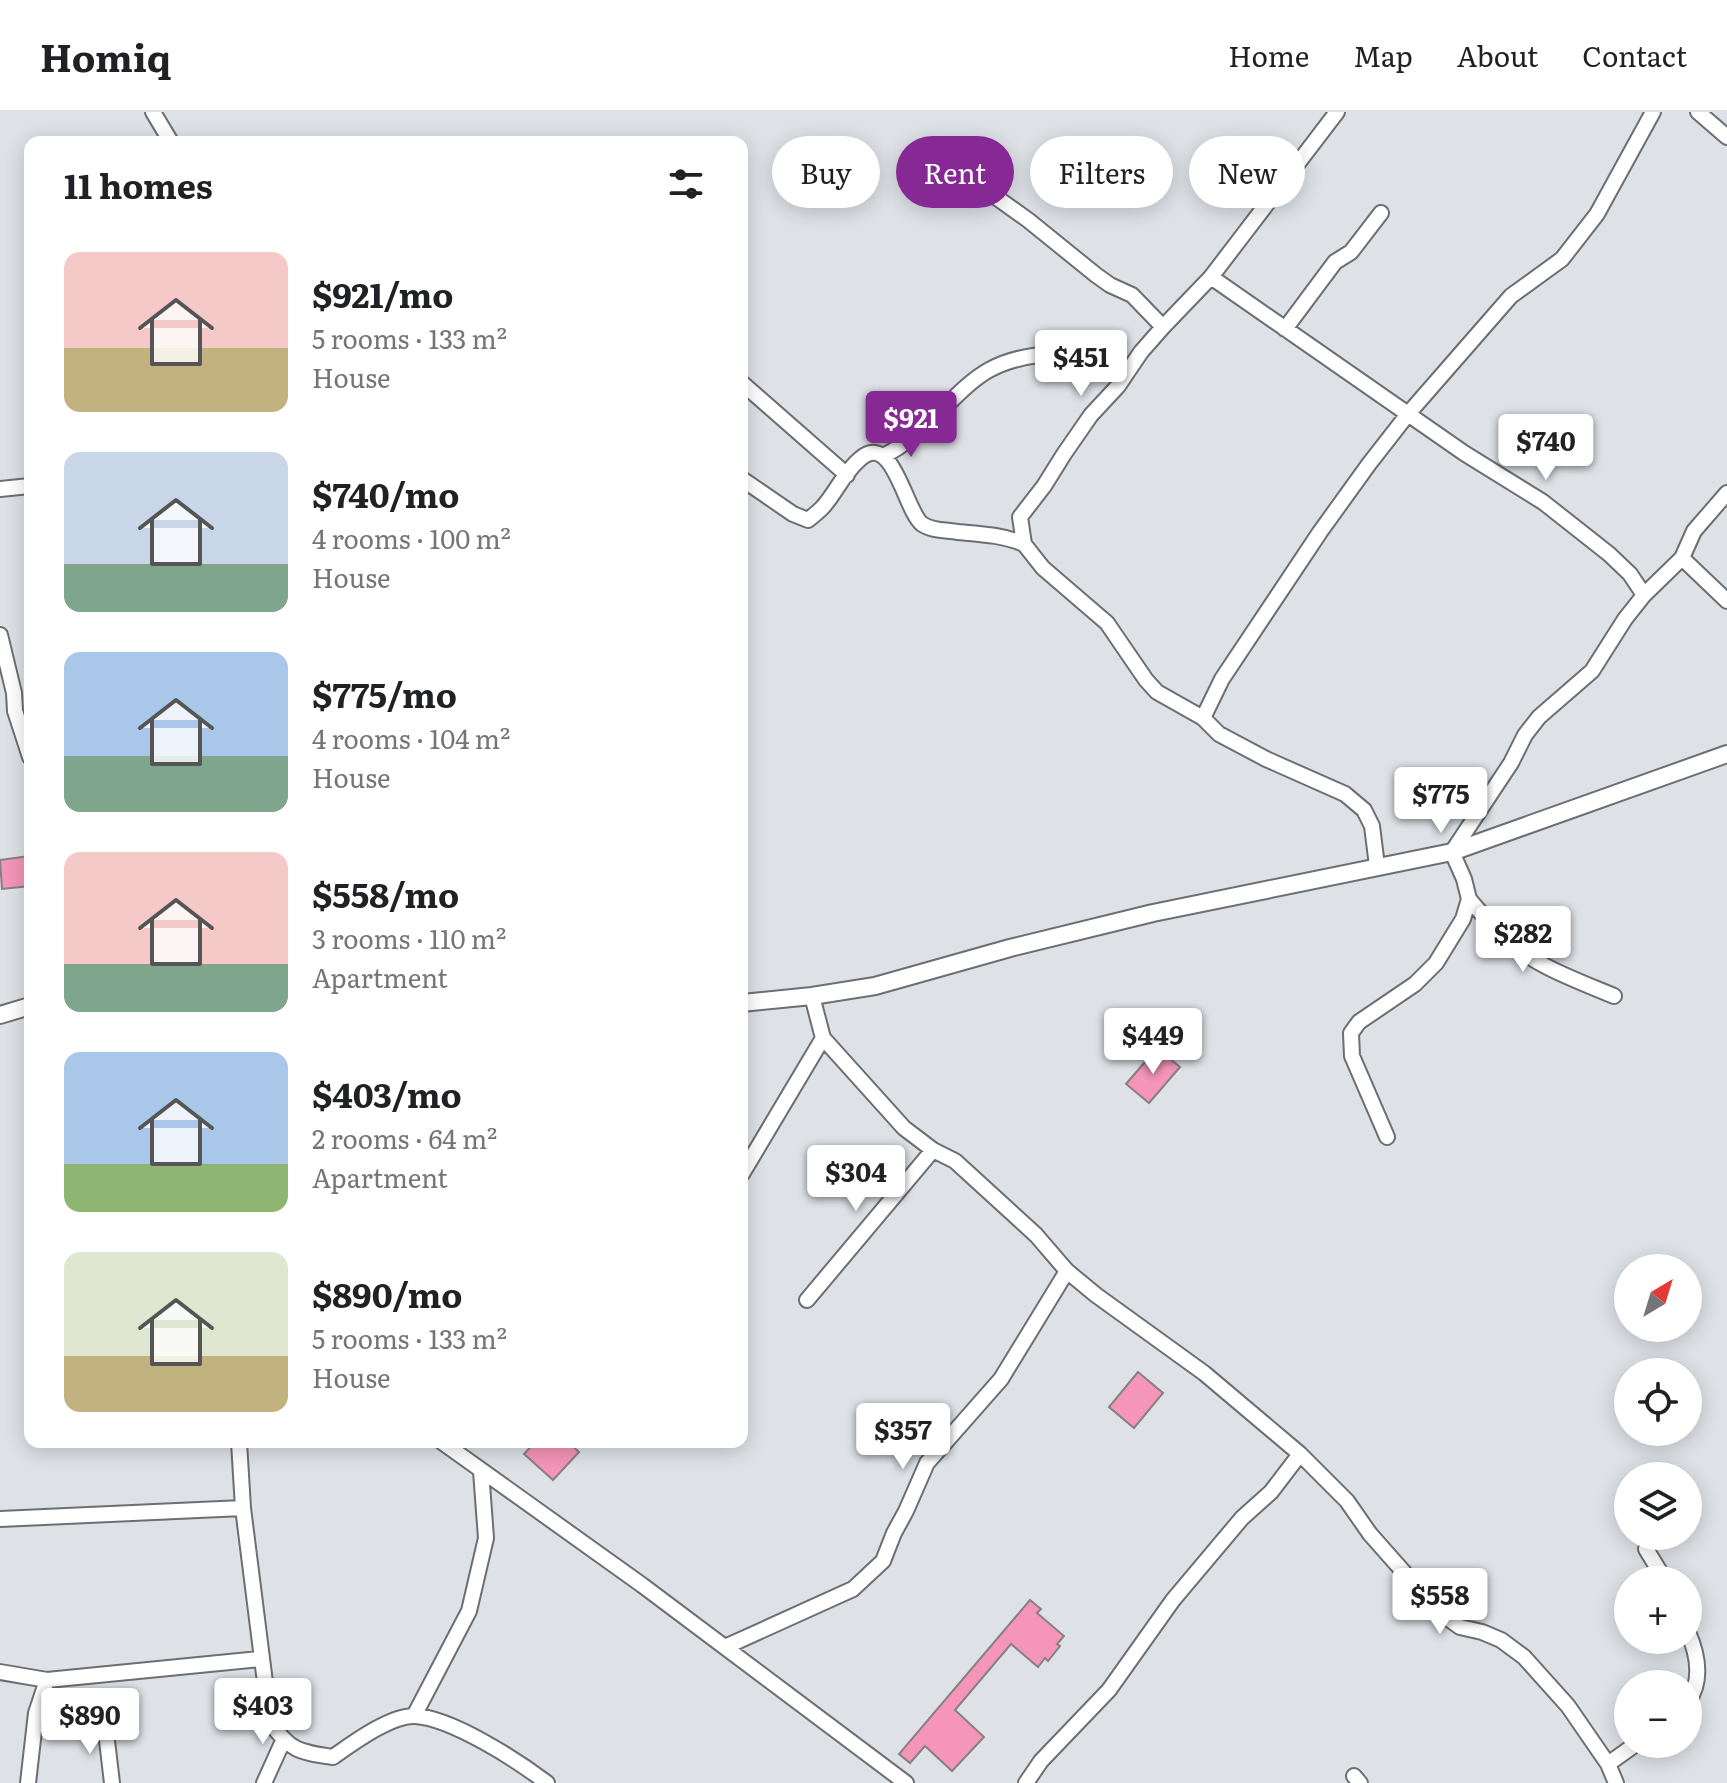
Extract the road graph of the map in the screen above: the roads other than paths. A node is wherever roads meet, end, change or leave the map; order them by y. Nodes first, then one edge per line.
1 (153, 112) edge
2 (1337, 112) edge
3 (1698, 112) edge
4 (1652, 113) edge
5 (167, 136) edge
6 (1727, 137) edge
7 (1011, 208) edge
8 (1381, 213) dead end
9 (1211, 277) junction
10 (1163, 327) junction
11 (1285, 329) junction
12 (1123, 379) junction
13 (748, 388) edge
14 (1408, 414) junction
15 (883, 456) junction
16 (847, 475) junction
17 (748, 483) edge
18 (24, 487) edge
19 (0, 489) edge
20 (1727, 493) edge
21 (1024, 544) junction
22 (1682, 558) junction
23 (1644, 595) junction
24 (1727, 601) edge
25 (0, 635) edge
26 (24, 692) edge
27 (14, 693) junction
28 (1203, 718) junction
29 (24, 739) edge
30 (1727, 754) edge
31 (1452, 852) junction
32 (1377, 866) junction
33 (1469, 899) junction
34 (812, 996) junction
35 (1614, 996) dead end
36 (748, 1002) edge
37 (24, 1008) edge
38 (0, 1015) edge
39 (823, 1038) junction
40 (1387, 1137) dead end
41 (933, 1150) junction
42 (748, 1164) edge
43 (1067, 1271) junction
44 (807, 1300) dead end
45 (239, 1448) edge
46 (450, 1448) edge
47 (1300, 1454) junction
48 (481, 1471) junction
49 (243, 1508) junction
50 (0, 1519) edge
51 (725, 1647) junction
52 (260, 1659) junction
53 (0, 1672) edge
54 (47, 1680) junction
55 (414, 1716) junction
56 (105, 1724) dead end
57 (283, 1741) junction
58 (1616, 1758) edge
59 (1608, 1764) junction
60 (1029, 1782) edge
61 (28, 1783) edge
62 (112, 1783) edge
63 (264, 1783) edge
64 (547, 1783) edge
65 (906, 1783) edge
66 (1616, 1783) edge

1 - 5 street
2 - 9 street
3 - 6 street
4 - 14 street
7 - 10 street
8 - 11 street
9 - 10 street
9 - 11 street
10 - 12 street
11 - 14 street
12 - 15 street
12 - 21 street
13 - 16 street
14 - 23 street
14 - 28 street
15 - 16 street
15 - 21 street
16 - 17 street
18 - 19 street
20 - 22 street
21 - 28 street
22 - 23 street
22 - 24 street
23 - 31 street
25 - 27 street
26 - 27 street
27 - 29 street
28 - 32 street
30 - 31 street
31 - 32 street
31 - 33 street
32 - 34 street
33 - 35 street
33 - 40 street
34 - 36 street
34 - 39 street
37 - 38 street
39 - 41 street
39 - 42 street
41 - 43 street
41 - 44 street
43 - 47 street
43 - 51 street
45 - 49 street
46 - 48 street
47 - 59 street
47 - 60 street
48 - 51 street
48 - 55 street
49 - 50 street
49 - 52 street
51 - 65 street
52 - 54 street
52 - 57 street
53 - 54 street
54 - 61 street
55 - 57 street
55 - 64 street
56 - 62 street
57 - 63 street
58 - 59 street
59 - 66 street

